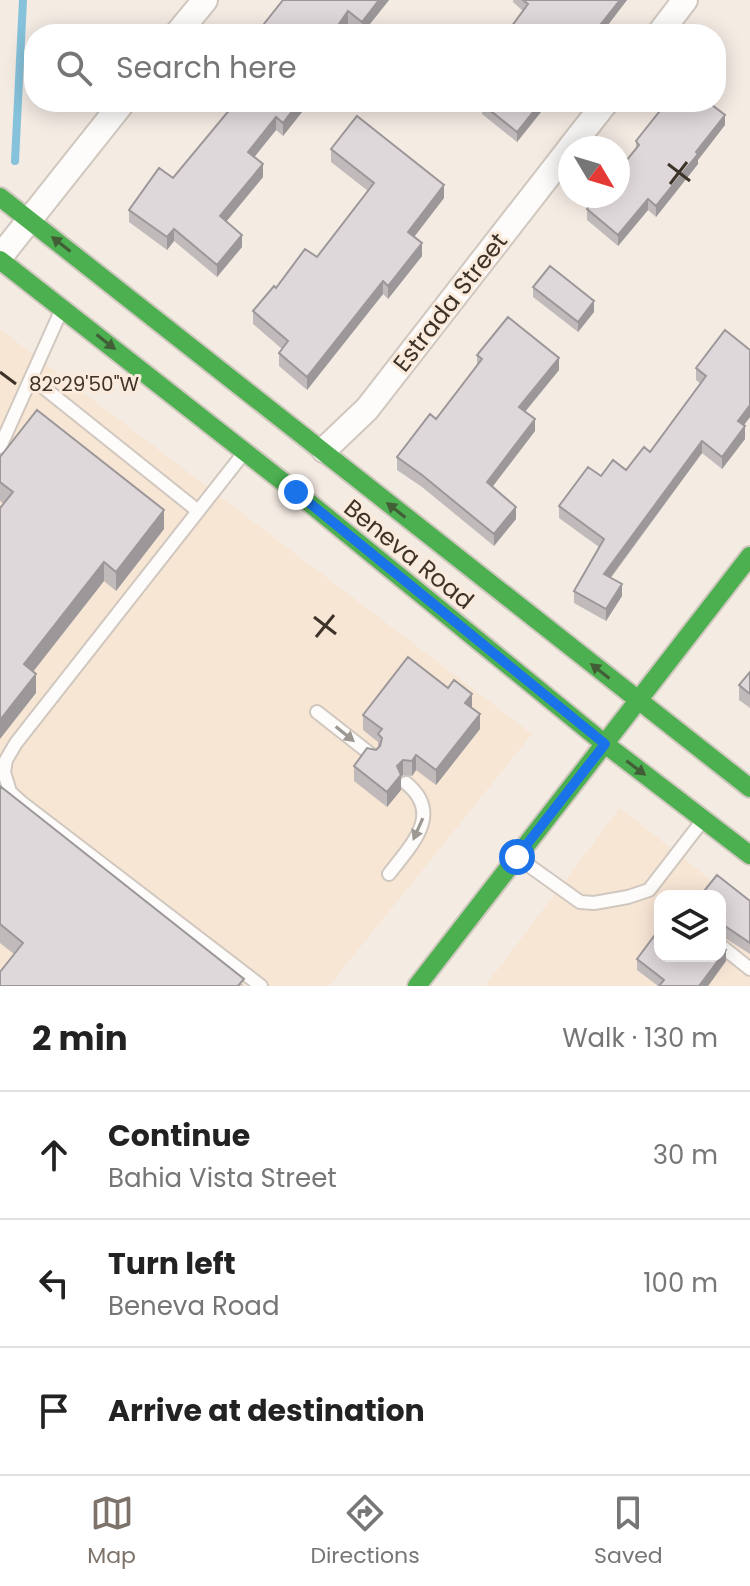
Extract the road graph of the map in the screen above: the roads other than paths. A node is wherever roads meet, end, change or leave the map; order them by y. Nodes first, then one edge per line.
1 (205, 0) edge
2 (685, 0) edge
3 (185, 24) edge
4 (667, 24) edge
5 (115, 112) edge
6 (598, 112) edge
7 (579, 136) edge
8 (558, 163) edge
9 (0, 197) edge
10 (29, 219) junction
11 (0, 259) edge
12 (62, 309) junction
13 (33, 379) junction
14 (0, 447) edge
15 (324, 450) junction
16 (245, 451) junction
17 (198, 511) junction
18 (750, 556) edge
19 (638, 701) junction
20 (317, 712) dead end
21 (605, 744) junction
22 (373, 756) edge
23 (406, 783) dead end
24 (750, 788) edge
25 (704, 819) junction
26 (750, 855) edge
27 (517, 857) junction
28 (389, 874) dead end
29 (649, 890) junction
30 (654, 894) edge
31 (726, 950) edge
32 (750, 969) edge
33 (261, 986) edge
34 (417, 986) edge

1 - 3 street
2 - 4 street
5 - 10 street
6 - 7 street, Estrada Street
8 - 15 street, Estrada Street
9 - 10 main road, Beneva Road
10 - 11 street
15 -> 10 main road, Beneva Road
11 - 12 main road, Beneva Road
12 - 13 lane
12 -> 16 main road, Beneva Road
13 - 14 lane
13 - 17 lane
19 -> 15 main road, Beneva Road
16 - 17 lane
16 - 21 main road, Beneva Road
17 - 33 lane
18 - 19 main road
19 - 21 main road
19 - 24 main road, Beneva Road
20 -> 22 lane
21 -> 25 main road, Beneva Road
21 - 27 main road
23 -> 28 lane
25 - 26 main road, Beneva Road
25 - 29 lane
27 - 29 lane
27 - 34 main road
29 - 30 lane
31 - 32 lane

